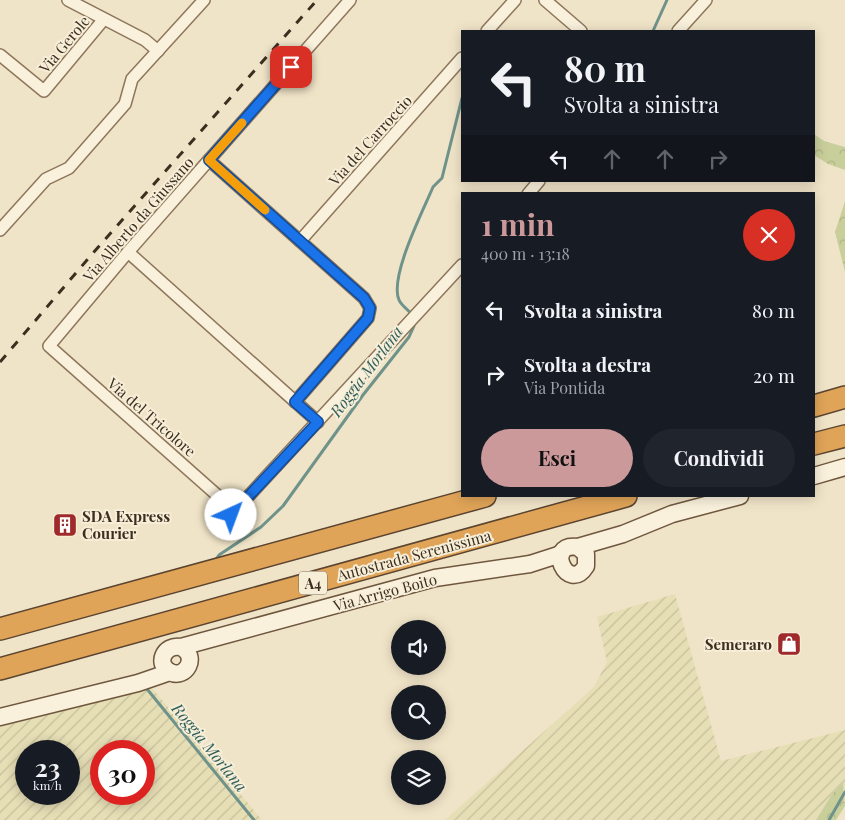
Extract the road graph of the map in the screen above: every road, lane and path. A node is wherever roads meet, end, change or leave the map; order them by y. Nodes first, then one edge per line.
1 (68, 0) edge
2 (204, 0) edge
3 (350, 0) edge
4 (515, 0) edge
5 (545, 0) edge
6 (706, 0) edge
7 (104, 19) junction
8 (488, 30) edge
9 (580, 30) edge
10 (679, 30) edge
11 (158, 51) junction
12 (0, 55) edge
13 (461, 59) edge
14 (209, 160) junction
15 (539, 182) edge
16 (530, 192) edge
17 (0, 230) edge
18 (300, 241) junction
19 (128, 252) junction
20 (461, 266) edge
21 (49, 346) joint
22 (845, 398) edge
23 (295, 402) junction
24 (815, 406) edge
25 (318, 422) junction
26 (845, 436) edge
27 (815, 444) edge
28 (845, 467) edge
29 (815, 476) edge
30 (481, 497) edge
31 (622, 497) edge
32 (736, 497) edge
33 (623, 534) junction
34 (578, 547) junction
35 (562, 561) junction
36 (588, 562) junction
37 (0, 629) edge
38 (185, 653) junction
39 (167, 666) junction
40 (0, 669) edge
41 (0, 717) edge

1 - 7 street, Via Gerole
2 - 11 street
3 - 14 street, Via Alberto da Giussano
4 - 8 street
5 - 9 street
6 - 10 street
7 - 11 street, Via Gerole
7 - 12 street, Via Gerole
11 - 17 street
13 - 18 street, Via del Carroccio
14 - 18 street
14 - 19 street, Via Alberto da Giussano
15 - 16 street
18 - 23 street
19 - 21 street, Via Alberto da Giussano
19 - 23 street
20 - 25 street
21 - 25 street, Via del Tricolore
22 - 24 highway
23 - 25 street
26 - 27 highway
28 - 29 street
30 - 37 highway
31 - 40 highway, Autostrada Serenissima / A4
32 - 33 street, Via Arrigo Boito
33 - 34 street, Via Arrigo Boito
33 - 36 street, Via Arrigo Boito
34 - 35 street, Via Arrigo Boito
34 - 36 street
35 - 36 street, Via Arrigo Boito
35 - 38 street, Via Arrigo Boito
38 - 39 street, Via Arrigo Boito
38 - 39 street, Via Arrigo Boito
39 - 41 street, Via Arrigo Boito

